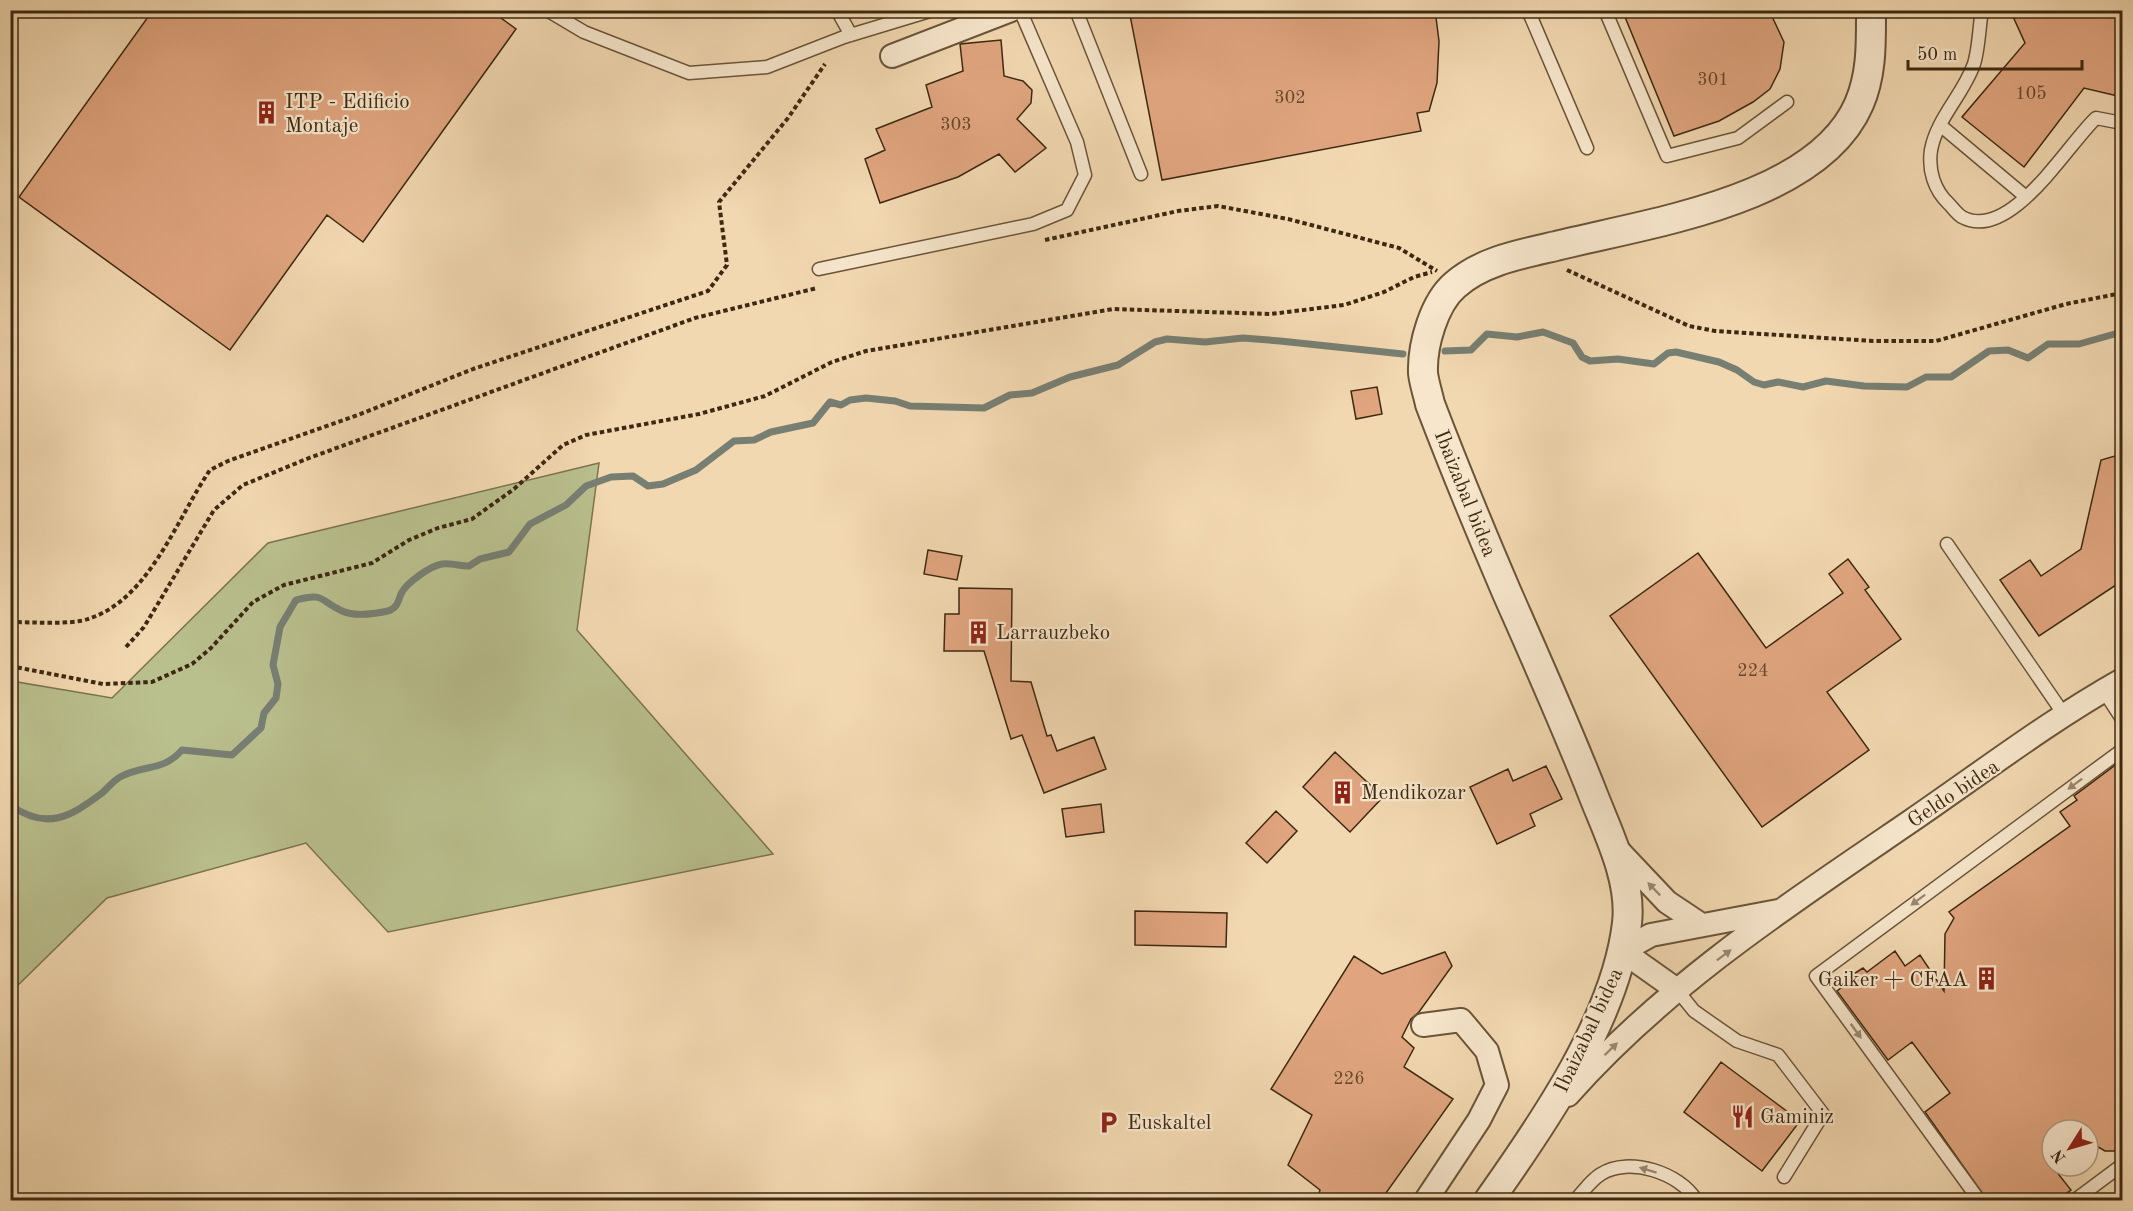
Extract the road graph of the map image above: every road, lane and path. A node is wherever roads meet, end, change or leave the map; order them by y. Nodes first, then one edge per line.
1 (547, 10) edge
2 (837, 10) edge
3 (933, 10) edge
4 (1011, 10) edge
5 (1020, 10) edge
6 (1076, 10) edge
7 (1528, 10) edge
8 (1605, 10) edge
9 (1871, 10) edge
10 (1982, 10) edge
11 (851, 35) junction
12 (892, 56) dead end
13 (1787, 102) dead end
14 (2122, 123) edge
15 (1940, 125) junction
16 (1587, 148) dead end
17 (1141, 174) dead end
18 (2026, 197) junction
19 (1041, 240) dead end
20 (819, 269) dead end
21 (1564, 269) dead end
22 (1446, 277) junction
23 (825, 286) dead end
24 (2122, 293) edge
25 (1947, 544) dead end
26 (10, 622) edge
27 (126, 647) dead end
28 (10, 666) edge
29 (2113, 685) edge
30 (2065, 716) junction
31 (2122, 719) edge
32 (2122, 750) edge
33 (1612, 844) junction
34 (1785, 910) junction
35 (1700, 924) junction
36 (1622, 951) junction
37 (1677, 990) junction
38 (1423, 1025) dead end
39 (1544, 1123) junction
40 (2122, 1165) edge
41 (1784, 1177) dead end
42 (1426, 1200) edge
43 (1489, 1200) edge
44 (1575, 1200) edge
45 (1696, 1200) edge
46 (1978, 1200) edge
47 (2075, 1200) edge

1 - 11 lane
2 - 11 lane
3 - 11 lane
4 - 12 street
5 - 20 lane
6 - 17 lane
7 - 16 lane
8 - 13 lane
9 - 22 street, Ibaizabal bidea
10 - 15 lane
11 - 26 path
14 - 18 lane
15 - 18 lane
15 - 18 lane
19 - 22 path
21 - 24 path
22 - 28 path
22 - 33 street, Ibaizabal bidea
23 - 27 path
25 - 30 lane
29 - 30 street, Geldo bidea
29 - 31 lane
30 - 34 street, Geldo bidea
32 -> 46 lane
35 -> 33 street
33 - 36 street, Ibaizabal bidea
34 - 35 street
37 -> 34 street, Geldo bidea
35 - 36 street
36 - 37 street
36 - 39 street, Ibaizabal bidea
39 -> 37 street, Geldo bidea
37 - 41 lane
38 - 42 street
39 - 43 street, Ibaizabal bidea
40 - 47 lane
45 -> 44 lane

